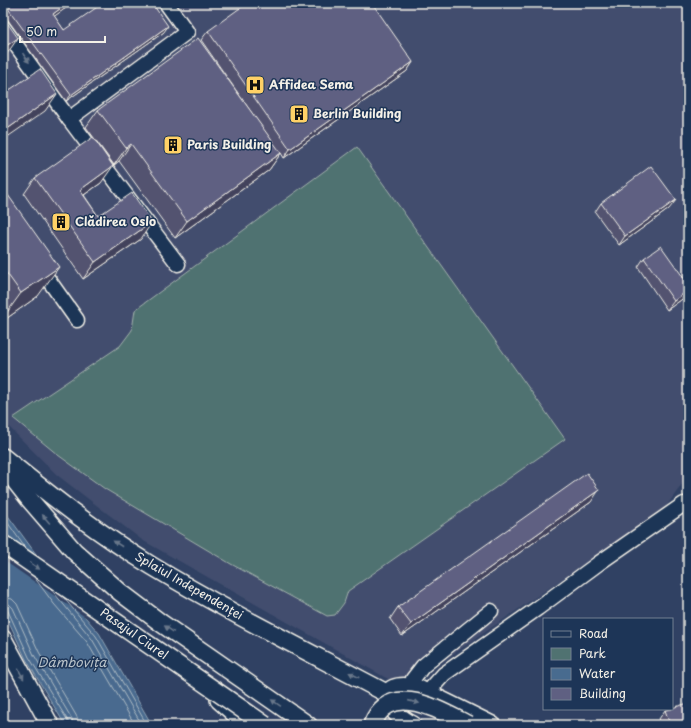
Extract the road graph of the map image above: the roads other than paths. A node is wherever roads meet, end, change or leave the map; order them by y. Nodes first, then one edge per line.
1 (166, 3) edge
2 (3, 27) edge
3 (69, 119) junction
4 (29, 252) edge
5 (178, 264) dead end
6 (57, 276) edge
7 (43, 286) edge
8 (77, 320) junction
9 (3, 458) edge
10 (3, 465) edge
11 (688, 504) edge
12 (3, 544) edge
13 (491, 611) dead end
14 (3, 639) edge
15 (195, 676) junction
16 (411, 687) junction
17 (428, 692) junction
18 (388, 694) junction
19 (458, 708) junction
20 (50, 725) edge
21 (242, 725) edge
22 (265, 725) edge
23 (308, 725) edge
24 (372, 725) edge
25 (412, 725) edge
26 (446, 725) edge
27 (469, 725) edge
28 (492, 725) edge

1 - 3 lane
2 -> 3 lane
3 - 5 lane
4 - 8 lane
6 - 8 lane
7 - 8 lane
18 -> 9 main road, Splaiul Independenței
23 -> 10 main road, Pasajul Ciurel
11 - 17 lane
12 -> 15 main road, Pasajul Ciurel, bridge
13 - 16 lane
14 -> 20 main road
15 - 21 main road, bridge
15 - 22 main road, Pasajul Ciurel, bridge
16 - 17 main road
16 - 18 main road
17 - 19 main road
18 - 25 main road
19 - 26 main road
19 - 28 main road
24 -> 27 main road, bridge

